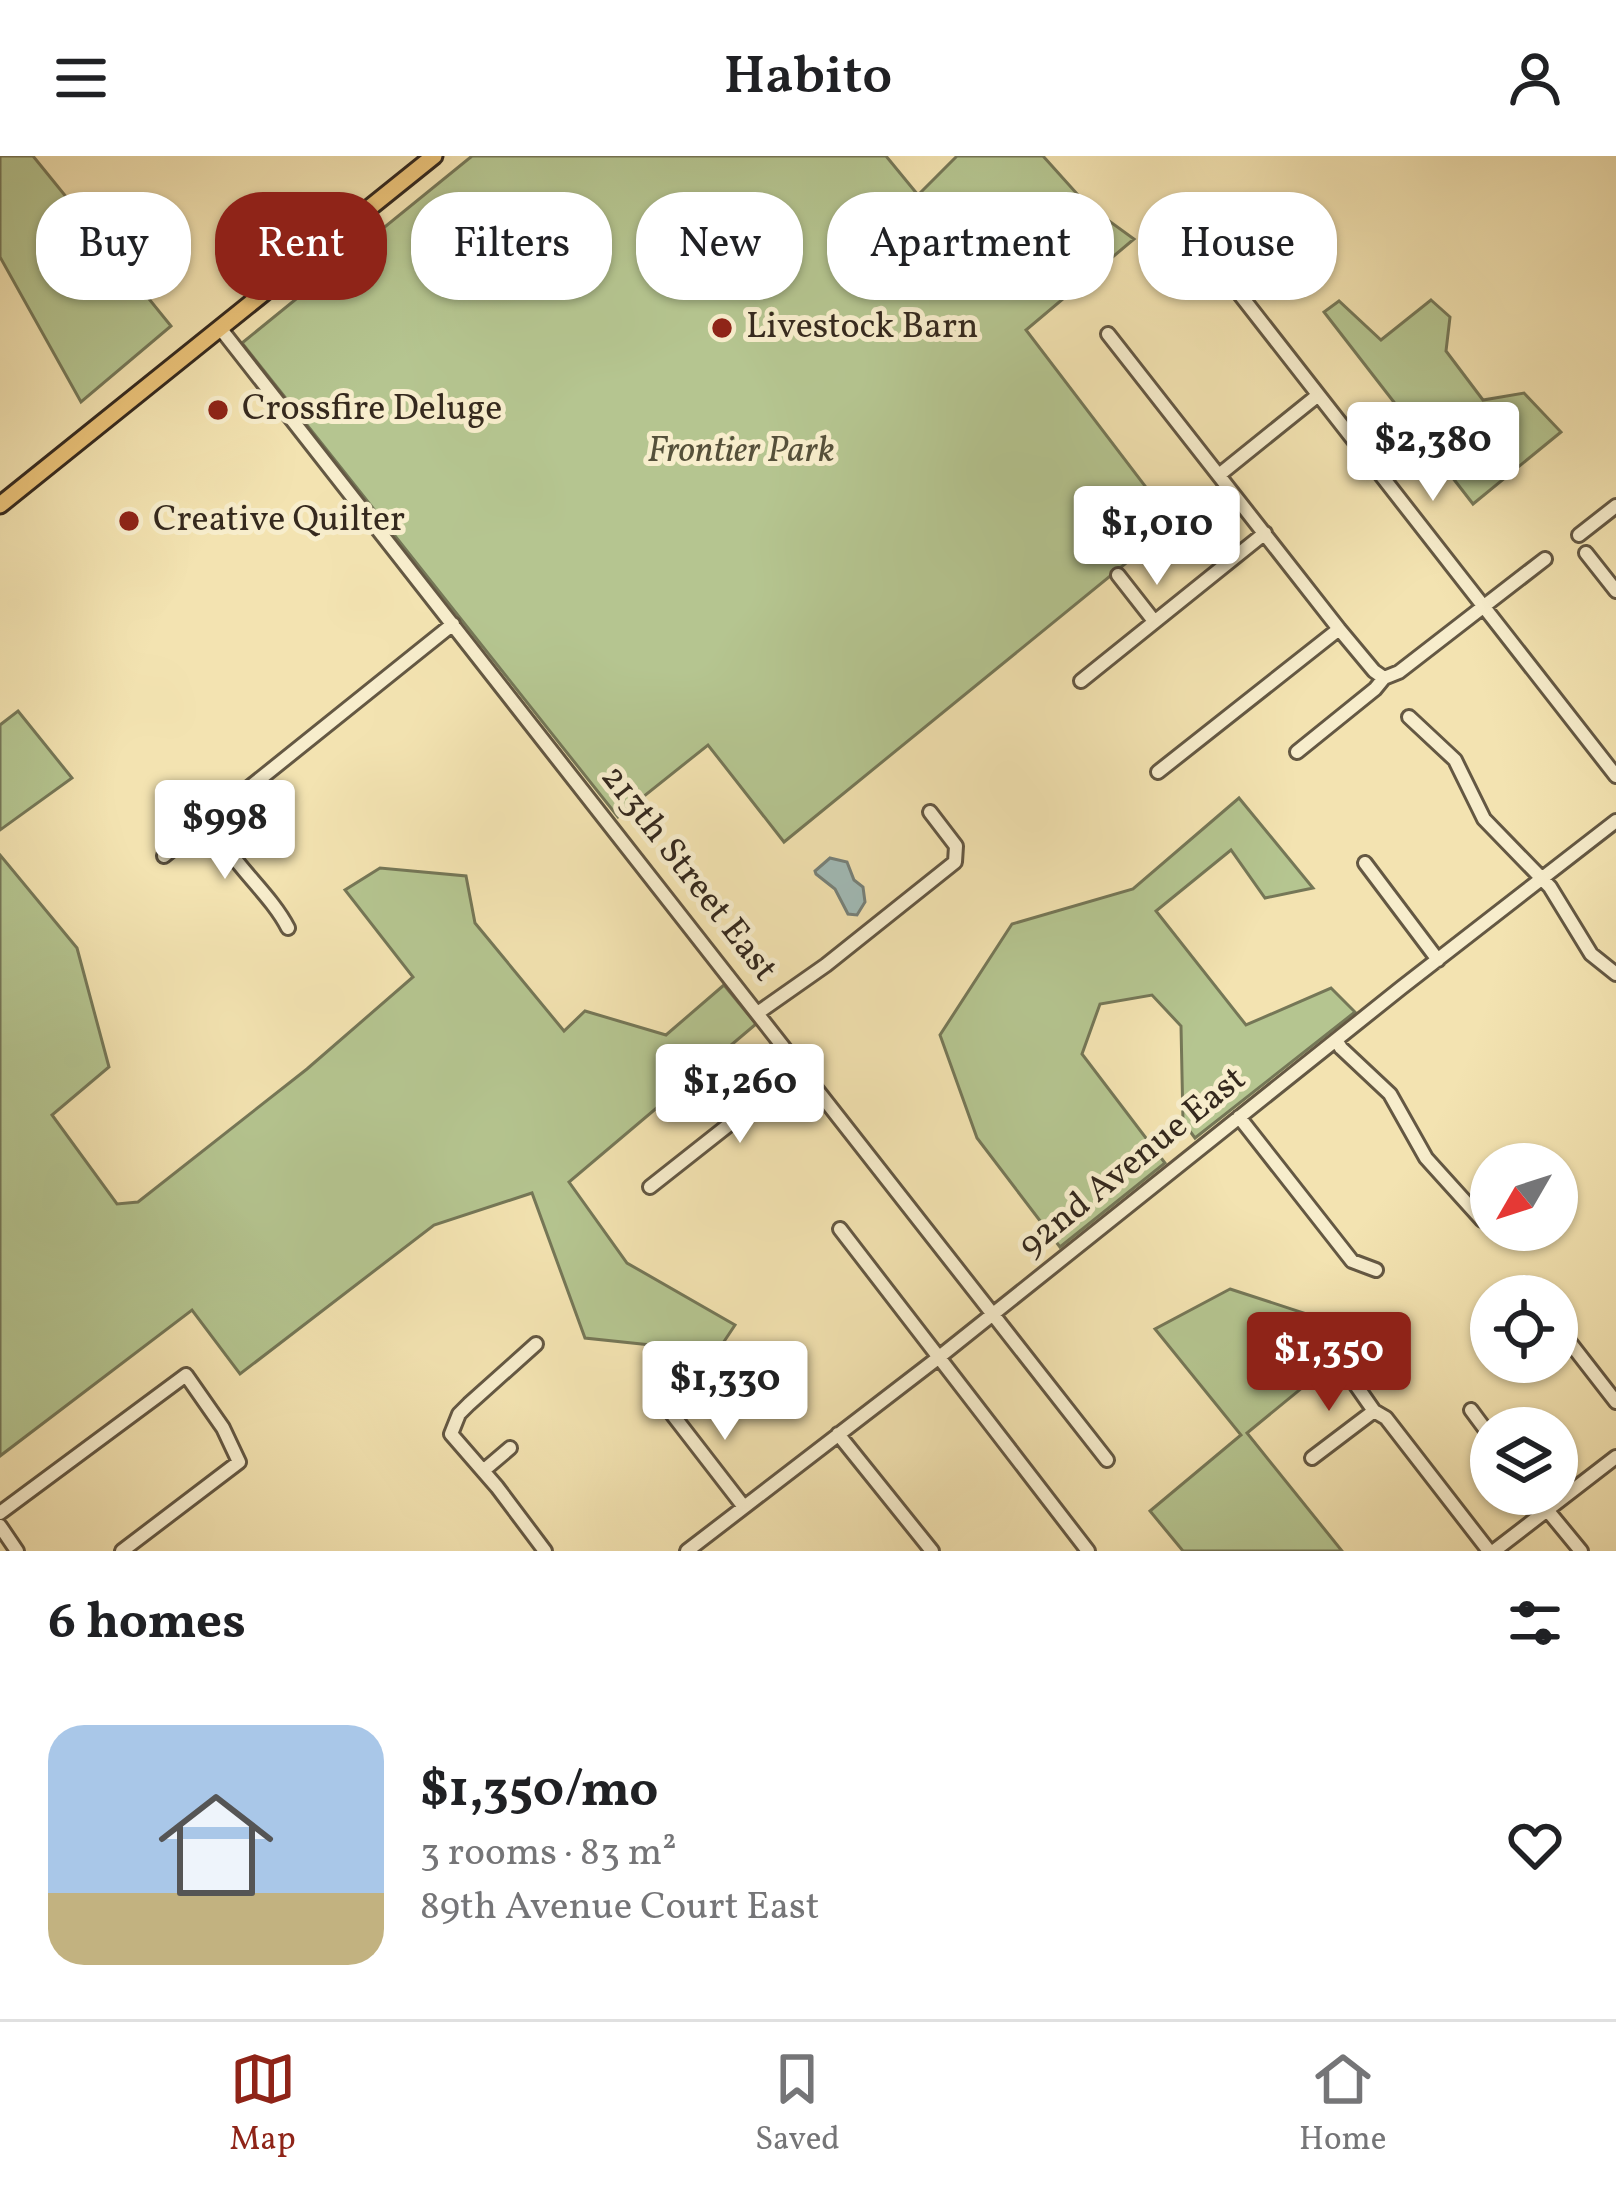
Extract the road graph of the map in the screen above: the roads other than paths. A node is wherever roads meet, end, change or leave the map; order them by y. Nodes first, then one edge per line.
1 (434, 156) edge
2 (1244, 300) edge
3 (220, 328) junction
4 (1108, 334) dead end
5 (1317, 396) junction
6 (1219, 475) junction
7 (0, 505) edge
8 (1616, 506) edge
9 (1264, 533) junction
10 (1579, 535) dead end
11 (1586, 553) dead end
12 (1545, 559) dead end
13 (1118, 574) dead end
14 (1616, 591) edge
15 (1484, 607) junction
16 (1154, 620) junction
17 (453, 624) junction
18 (1339, 628) junction
19 (1384, 678) junction
20 (1081, 681) dead end
21 (1409, 717) dead end
22 (1297, 752) dead end
23 (1159, 772) dead end
24 (1616, 776) edge
25 (930, 812) dead end
26 (212, 817) junction
27 (1616, 821) edge
28 (164, 856) dead end
29 (1365, 863) dead end
30 (1540, 878) junction
31 (288, 928) dead end
32 (1438, 961) junction
33 (1616, 974) edge
34 (759, 1012) junction
35 (1336, 1040) junction
36 (802, 1067) junction
37 (1239, 1117) junction
38 (650, 1187) dead end
39 (1470, 1207) edge
40 (840, 1229) dead end
41 (1376, 1270) dead end
42 (993, 1313) junction
43 (536, 1344) dead end
44 (1578, 1353) edge
45 (938, 1358) junction
46 (1351, 1378) dead end
47 (1616, 1402) edge
48 (669, 1410) dead end
49 (1374, 1411) junction
50 (838, 1434) junction
51 (509, 1448) dead end
52 (1616, 1457) edge
53 (1312, 1458) dead end
54 (1107, 1460) dead end
55 (483, 1472) junction
56 (1578, 1486) edge
57 (744, 1507) junction
58 (0, 1513) edge
59 (1539, 1515) edge
60 (1550, 1515) edge
61 (0, 1526) edge
62 (17, 1551) edge
63 (122, 1551) edge
64 (544, 1551) edge
65 (687, 1551) edge
66 (932, 1551) edge
67 (1088, 1551) edge
68 (1492, 1551) edge
69 (1581, 1551) edge

1 - 3 main road
2 - 5 street
3 - 7 main road
3 - 17 street, 213th Street East
4 - 6 street
5 - 6 street
5 - 15 street
6 - 9 street
8 - 10 street
9 - 16 street
9 - 18 street
11 - 14 street
12 - 15 street
13 - 16 street
15 - 19 street
15 - 24 street
16 - 20 street
17 - 26 street
17 - 34 street, 213th Street East
18 - 19 street
18 - 23 street
19 - 22 street
21 - 30 street
25 - 34 street
26 - 28 street
26 - 31 street
27 - 30 street, 92nd Avenue East
29 - 32 street
30 - 32 street, 92nd Avenue East
30 - 33 street
32 - 35 street, 92nd Avenue East
34 - 36 street, 213th Street East
35 - 37 street, 92nd Avenue East
35 - 39 street
36 - 38 street
36 - 42 street, 213th Street East
37 - 41 street
37 - 42 street, 92nd Avenue East
40 - 45 street
42 - 45 street, 92nd Avenue East
42 - 54 street, 213th Street East
43 - 55 street
44 - 47 street
45 - 50 street, 92nd Avenue East
45 - 67 street
46 - 49 street
48 - 57 street
49 - 53 street
49 - 68 street
50 - 57 street, 92nd Avenue East
50 - 66 street
51 - 55 street
52 - 56 street
55 - 64 street
57 - 65 street, 92nd Avenue East
58 - 63 street
59 - 68 street
60 - 69 street
61 - 62 street

